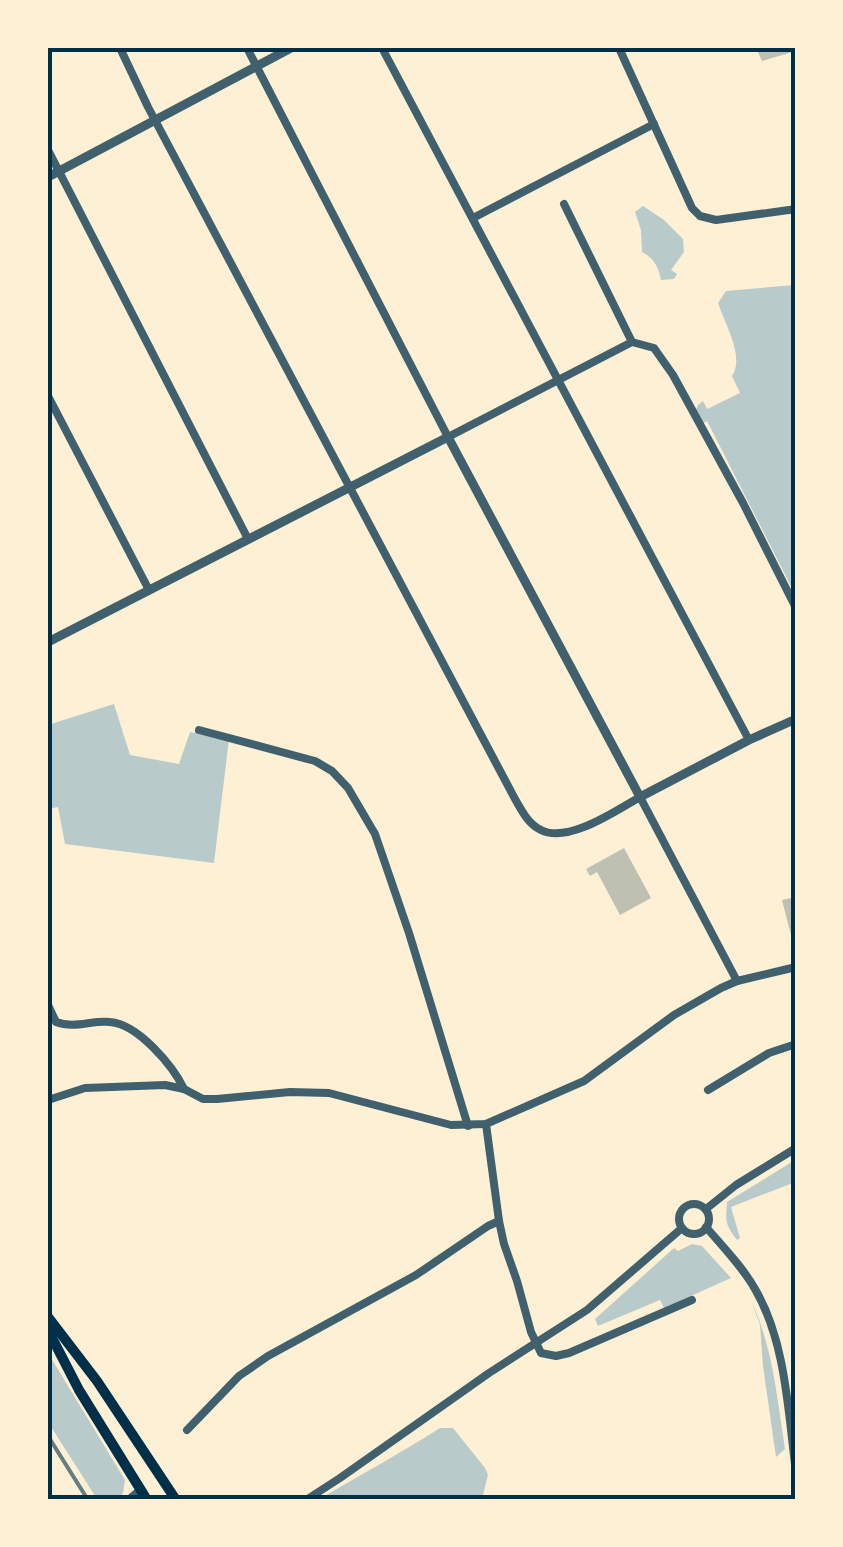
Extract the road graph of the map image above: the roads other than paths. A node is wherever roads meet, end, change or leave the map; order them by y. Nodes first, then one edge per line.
1 (120, 48) edge
2 (247, 48) edge
3 (291, 48) edge
4 (382, 48) edge
5 (619, 48) edge
6 (256, 66) junction
7 (156, 119) junction
8 (654, 124) junction
9 (48, 150) edge
10 (58, 171) junction
11 (48, 177) edge
12 (564, 204) dead end
13 (796, 208) edge
14 (473, 218) junction
15 (632, 342) junction
16 (558, 381) junction
17 (48, 396) edge
18 (448, 437) junction
19 (350, 487) junction
20 (248, 540) junction
21 (149, 590) junction
22 (796, 608) edge
23 (49, 638) edge
24 (796, 719) edge
25 (199, 730) dead end
26 (749, 740) junction
27 (640, 797) junction
28 (796, 967) edge
29 (738, 981) junction
30 (48, 1005) edge
31 (796, 1044) edge
32 (184, 1089) junction
33 (708, 1090) dead end
34 (48, 1100) edge
35 (486, 1124) junction
36 (468, 1126) junction
37 (796, 1148) edge
38 (706, 1209) junction
39 (499, 1221) junction
40 (706, 1227) junction
41 (682, 1228) junction
42 (692, 1300) dead end
43 (48, 1317) edge
44 (48, 1330) edge
45 (535, 1344) junction
46 (187, 1430) dead end
47 (796, 1472) edge
48 (144, 1495) edge
49 (129, 1500) edge
50 (176, 1500) edge
51 (306, 1500) edge

1 - 7 street
2 - 6 street
3 - 6 street
4 - 14 street
5 - 8 street
6 - 7 street
6 - 18 street
7 - 10 street
7 - 19 street
8 - 13 street
8 - 14 street
9 - 10 street
10 - 11 street
10 - 20 street
12 - 15 street
14 - 16 street
15 - 16 street
15 - 22 street
16 - 18 street
16 - 26 street
17 - 21 street
18 - 19 street
18 - 27 street
19 - 20 street
19 - 27 street
20 - 21 street
21 - 23 street
24 - 26 street
25 - 36 street
26 - 27 street
27 - 29 street
28 - 29 street
29 - 35 street
30 - 32 street
31 - 33 street
32 - 34 street
32 - 36 street
35 - 36 street
35 - 39 street
37 - 38 street
38 - 40 street
38 - 41 street
39 - 45 street
39 - 46 street
40 - 41 street
40 - 47 street
41 - 45 street
42 - 45 street
43 - 50 main road
44 - 48 main road
45 - 51 street
48 - 49 street

